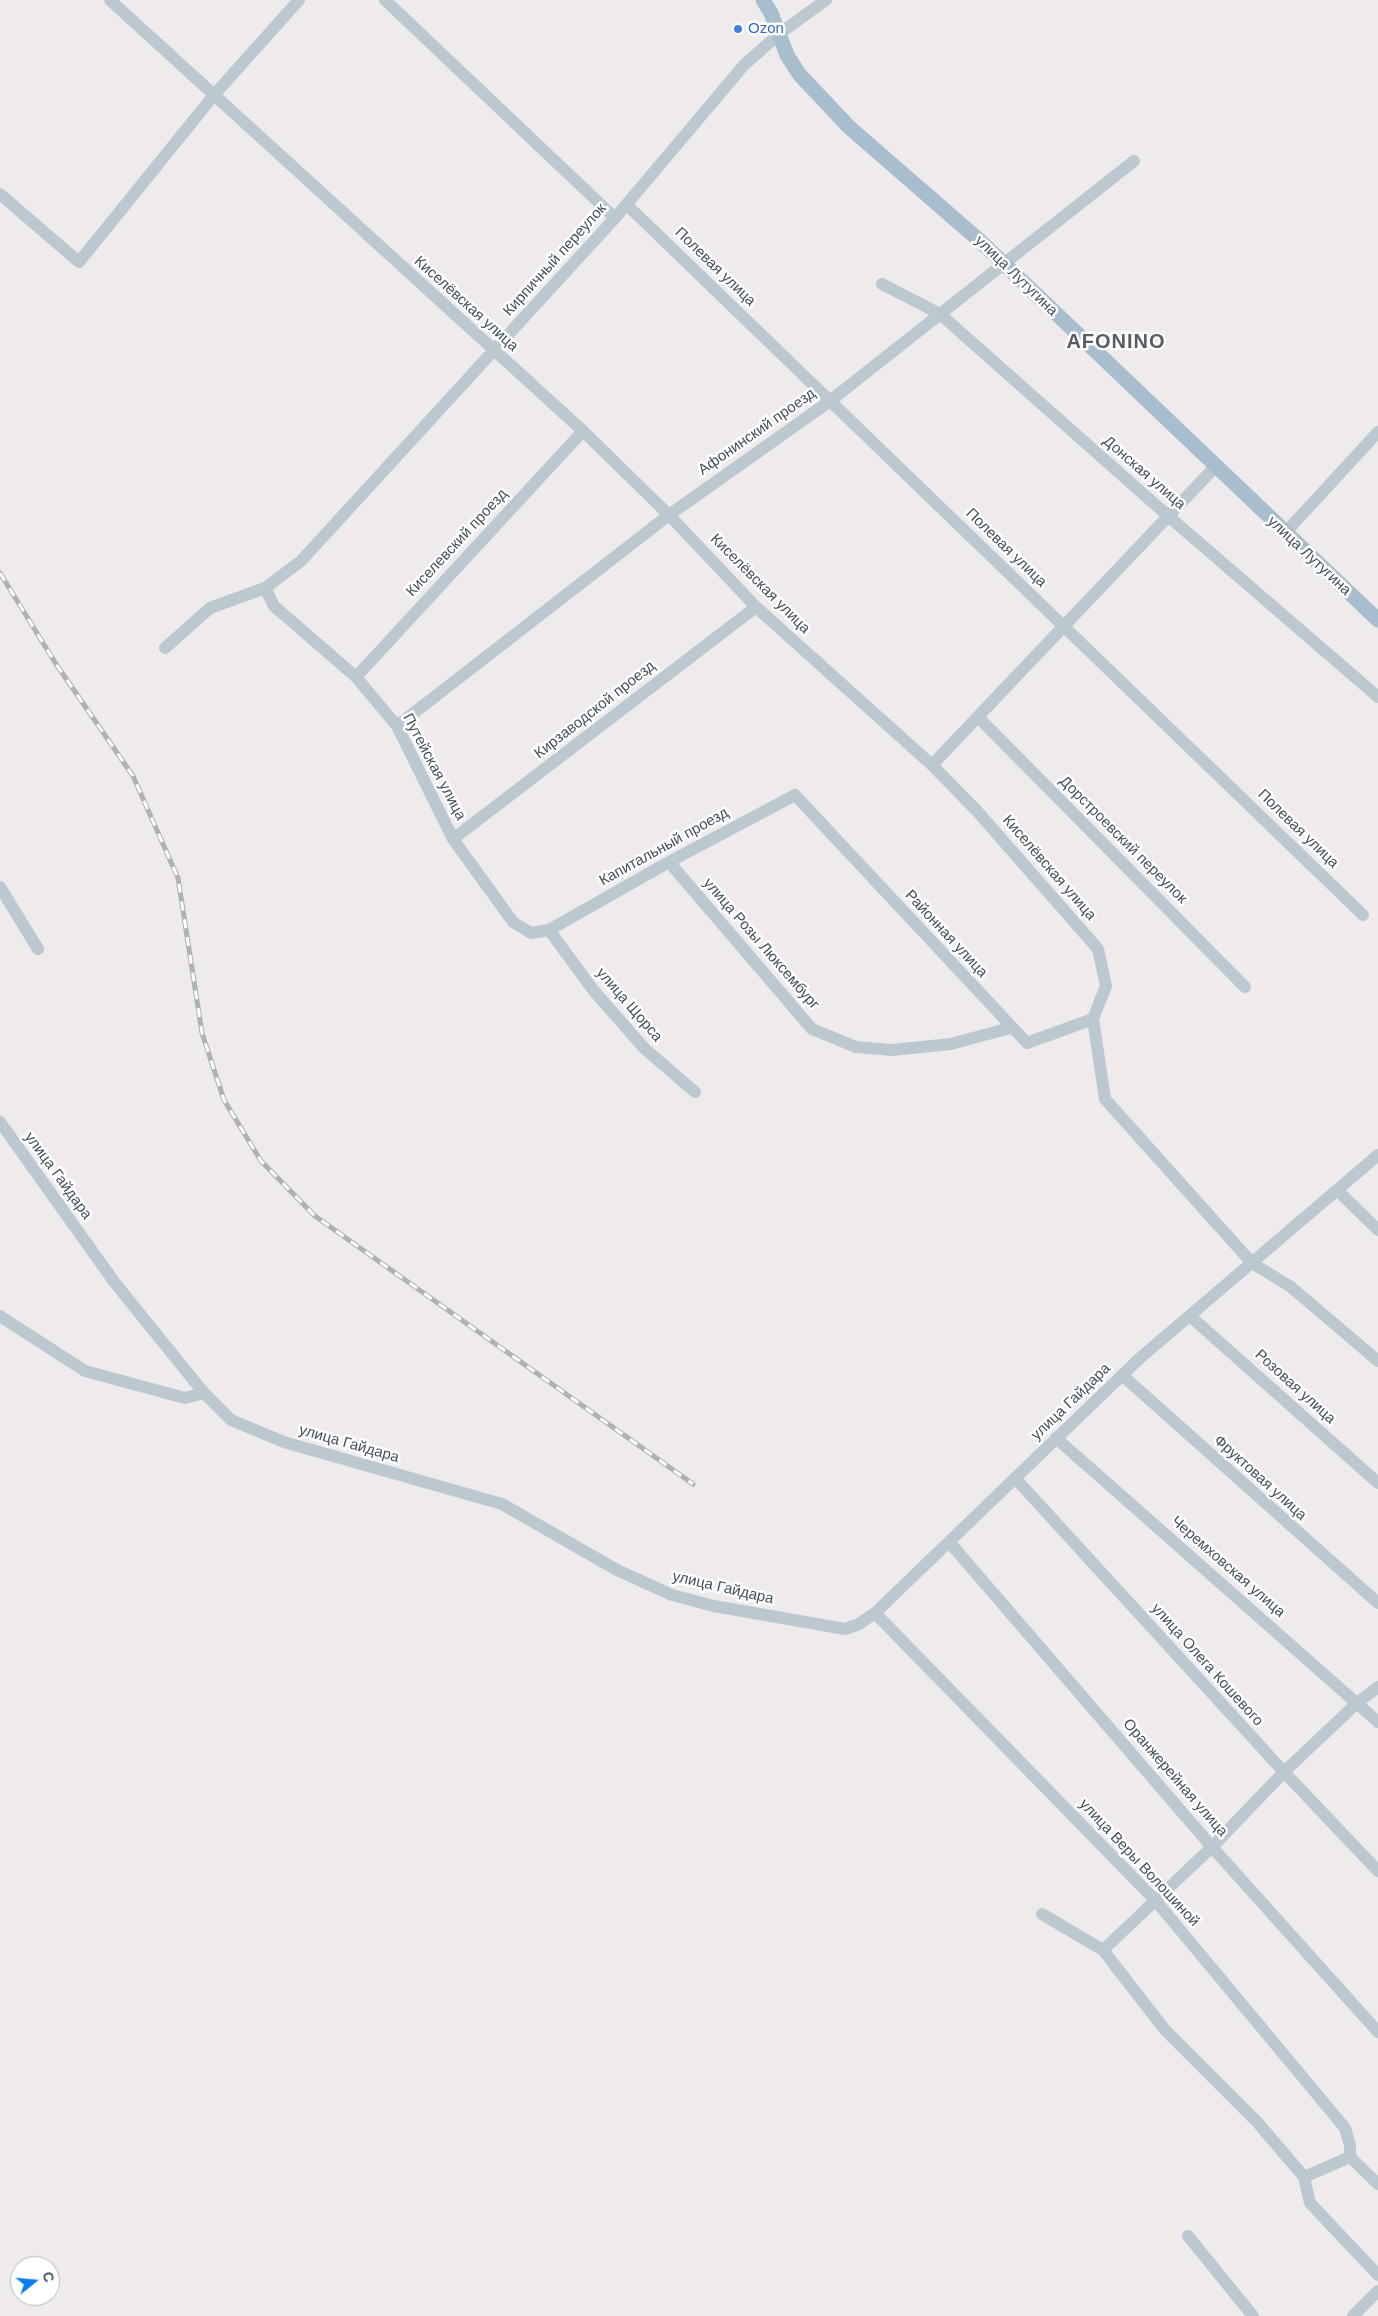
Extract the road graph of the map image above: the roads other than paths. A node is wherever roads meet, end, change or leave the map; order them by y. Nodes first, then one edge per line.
1 (110, 0) edge
2 (300, 0) edge
3 (385, 0) edge
4 (763, 0) edge
5 (826, 0) edge
6 (778, 34) junction
7 (214, 95) junction
8 (1134, 161) dead end
9 (0, 194) edge
10 (627, 205) junction
11 (615, 218) junction
12 (1003, 264) junction
13 (882, 284) dead end
14 (940, 314) junction
15 (494, 351) junction
16 (830, 401) junction
17 (582, 431) junction
18 (1378, 432) edge
19 (1215, 467) junction
20 (669, 514) junction
21 (1167, 515) junction
22 (1285, 534) junction
23 (265, 588) junction
24 (756, 607) junction
25 (1378, 620) edge
26 (1064, 626) junction
27 (165, 648) dead end
28 (356, 677) junction
29 (1378, 697) edge
30 (978, 717) junction
31 (396, 726) junction
32 (932, 766) junction
33 (795, 795) joint
34 (453, 839) junction
35 (668, 862) junction
36 (0, 887) edge
37 (1363, 914) dead end
38 (549, 930) junction
39 (38, 949) dead end
40 (1245, 987) dead end
41 (1093, 1019) junction
42 (1010, 1028) junction
43 (695, 1092) dead end
44 (0, 1122) edge
45 (1378, 1155) edge
46 (1337, 1190) junction
47 (1378, 1230) edge
48 (1252, 1263) junction
49 (0, 1316) edge
50 (1190, 1316) junction
51 (1378, 1361) edge
52 (1122, 1375) junction
53 (204, 1394) junction
54 (1056, 1438) junction
55 (1015, 1478) junction
56 (1378, 1483) edge
57 (950, 1543) junction
58 (1378, 1603) edge
59 (875, 1613) junction
60 (1378, 1687) edge
61 (1357, 1703) junction
62 (1378, 1722) edge
63 (1284, 1772) junction
64 (1212, 1847) junction
65 (1378, 1871) edge
66 (1156, 1900) junction
67 (1042, 1914) dead end
68 (1103, 1950) junction
69 (1378, 2032) edge
70 (1350, 2156) junction
71 (1304, 2177) junction
72 (1378, 2184) edge
73 (1188, 2236) dead end
74 (1378, 2275) edge
75 (1378, 2291) edge
76 (1253, 2316) edge
77 (1353, 2316) edge

1 - 7 street, Киселёвская улица
2 - 7 street
3 - 11 street
4 - 6 main road, улица Лутугина
5 - 6 street, Кирпичный переулок
6 - 10 street, Кирпичный переулок
6 - 12 main road, улица Лутугина
7 - 9 street
7 - 15 street, Киселёвская улица
8 - 12 street, Афонинский проезд
10 - 11 street, Кирпичный переулок
10 - 16 street, Полевая улица
11 - 15 street, Кирпичный переулок
12 - 14 street, Афонинский проезд
12 - 19 main road, улица Лутугина
13 - 14 street, Донская улица
14 - 16 street, Афонинский проезд
14 - 21 street, Донская улица
15 - 17 street, Киселёвская улица
15 - 23 street, Кирпичный переулок
16 - 20 street, Афонинский проезд
16 - 26 street, Полевая улица
17 - 20 street, Киселёвская улица
17 - 28 street, Киселевский проезд
18 - 22 street
19 - 21 street
19 - 22 main road, улица Лутугина
20 - 24 street, Киселёвская улица
20 - 31 street, Афонинский проезд
21 - 26 street
21 - 29 street, Донская улица
22 - 25 main road, улица Лутугина
23 - 27 street, Кирпичный переулок
23 - 28 street, Путейская улица
24 - 32 street, Киселёвская улица
24 - 34 street, Кирзаводской проезд
26 - 30 street
26 - 37 street, Полевая улица
28 - 31 street, Путейская улица
30 - 32 street
30 - 40 street, Дорстроевский переулок
31 - 34 street, Путейская улица
32 - 41 street, Киселёвская улица
33 - 35 street, Капитальный проезд
33 - 42 street, Районная улица
34 - 38 street, Путейская улица
35 - 38 street, Капитальный проезд
35 - 42 street, улица Розы Люксембург
36 - 39 street
38 - 43 street, улица Щорса
41 - 42 street, Районная улица
41 - 48 street
44 - 53 street, улица Гайдара
45 - 46 street, улица Гайдара
46 - 47 street
46 - 48 street, улица Гайдара
48 - 50 street, улица Гайдара
48 - 51 street
49 - 53 street
50 - 52 street, улица Гайдара
50 - 56 street, Розовая улица
52 - 54 street, улица Гайдара
52 - 58 street, Фруктовая улица
53 - 59 street, улица Гайдара
54 - 55 street, улица Гайдара
54 - 61 street, Черемховская улица
55 - 57 street, улица Гайдара
55 - 63 street, улица Олега Кошевого
57 - 59 street, улица Гайдара
57 - 64 street, Оранжерейная улица
59 - 66 street, улица Веры Волошиной
60 - 61 street
61 - 62 street, Черемховская улица
61 - 63 street
63 - 64 street
63 - 65 street, улица Олега Кошевого
64 - 66 street
64 - 69 street, Оранжерейная улица
66 - 68 street
66 - 70 street, улица Веры Волошиной
67 - 68 street
68 - 71 street
70 - 71 street
70 - 72 street
71 - 74 street
73 - 76 street
75 - 77 street

